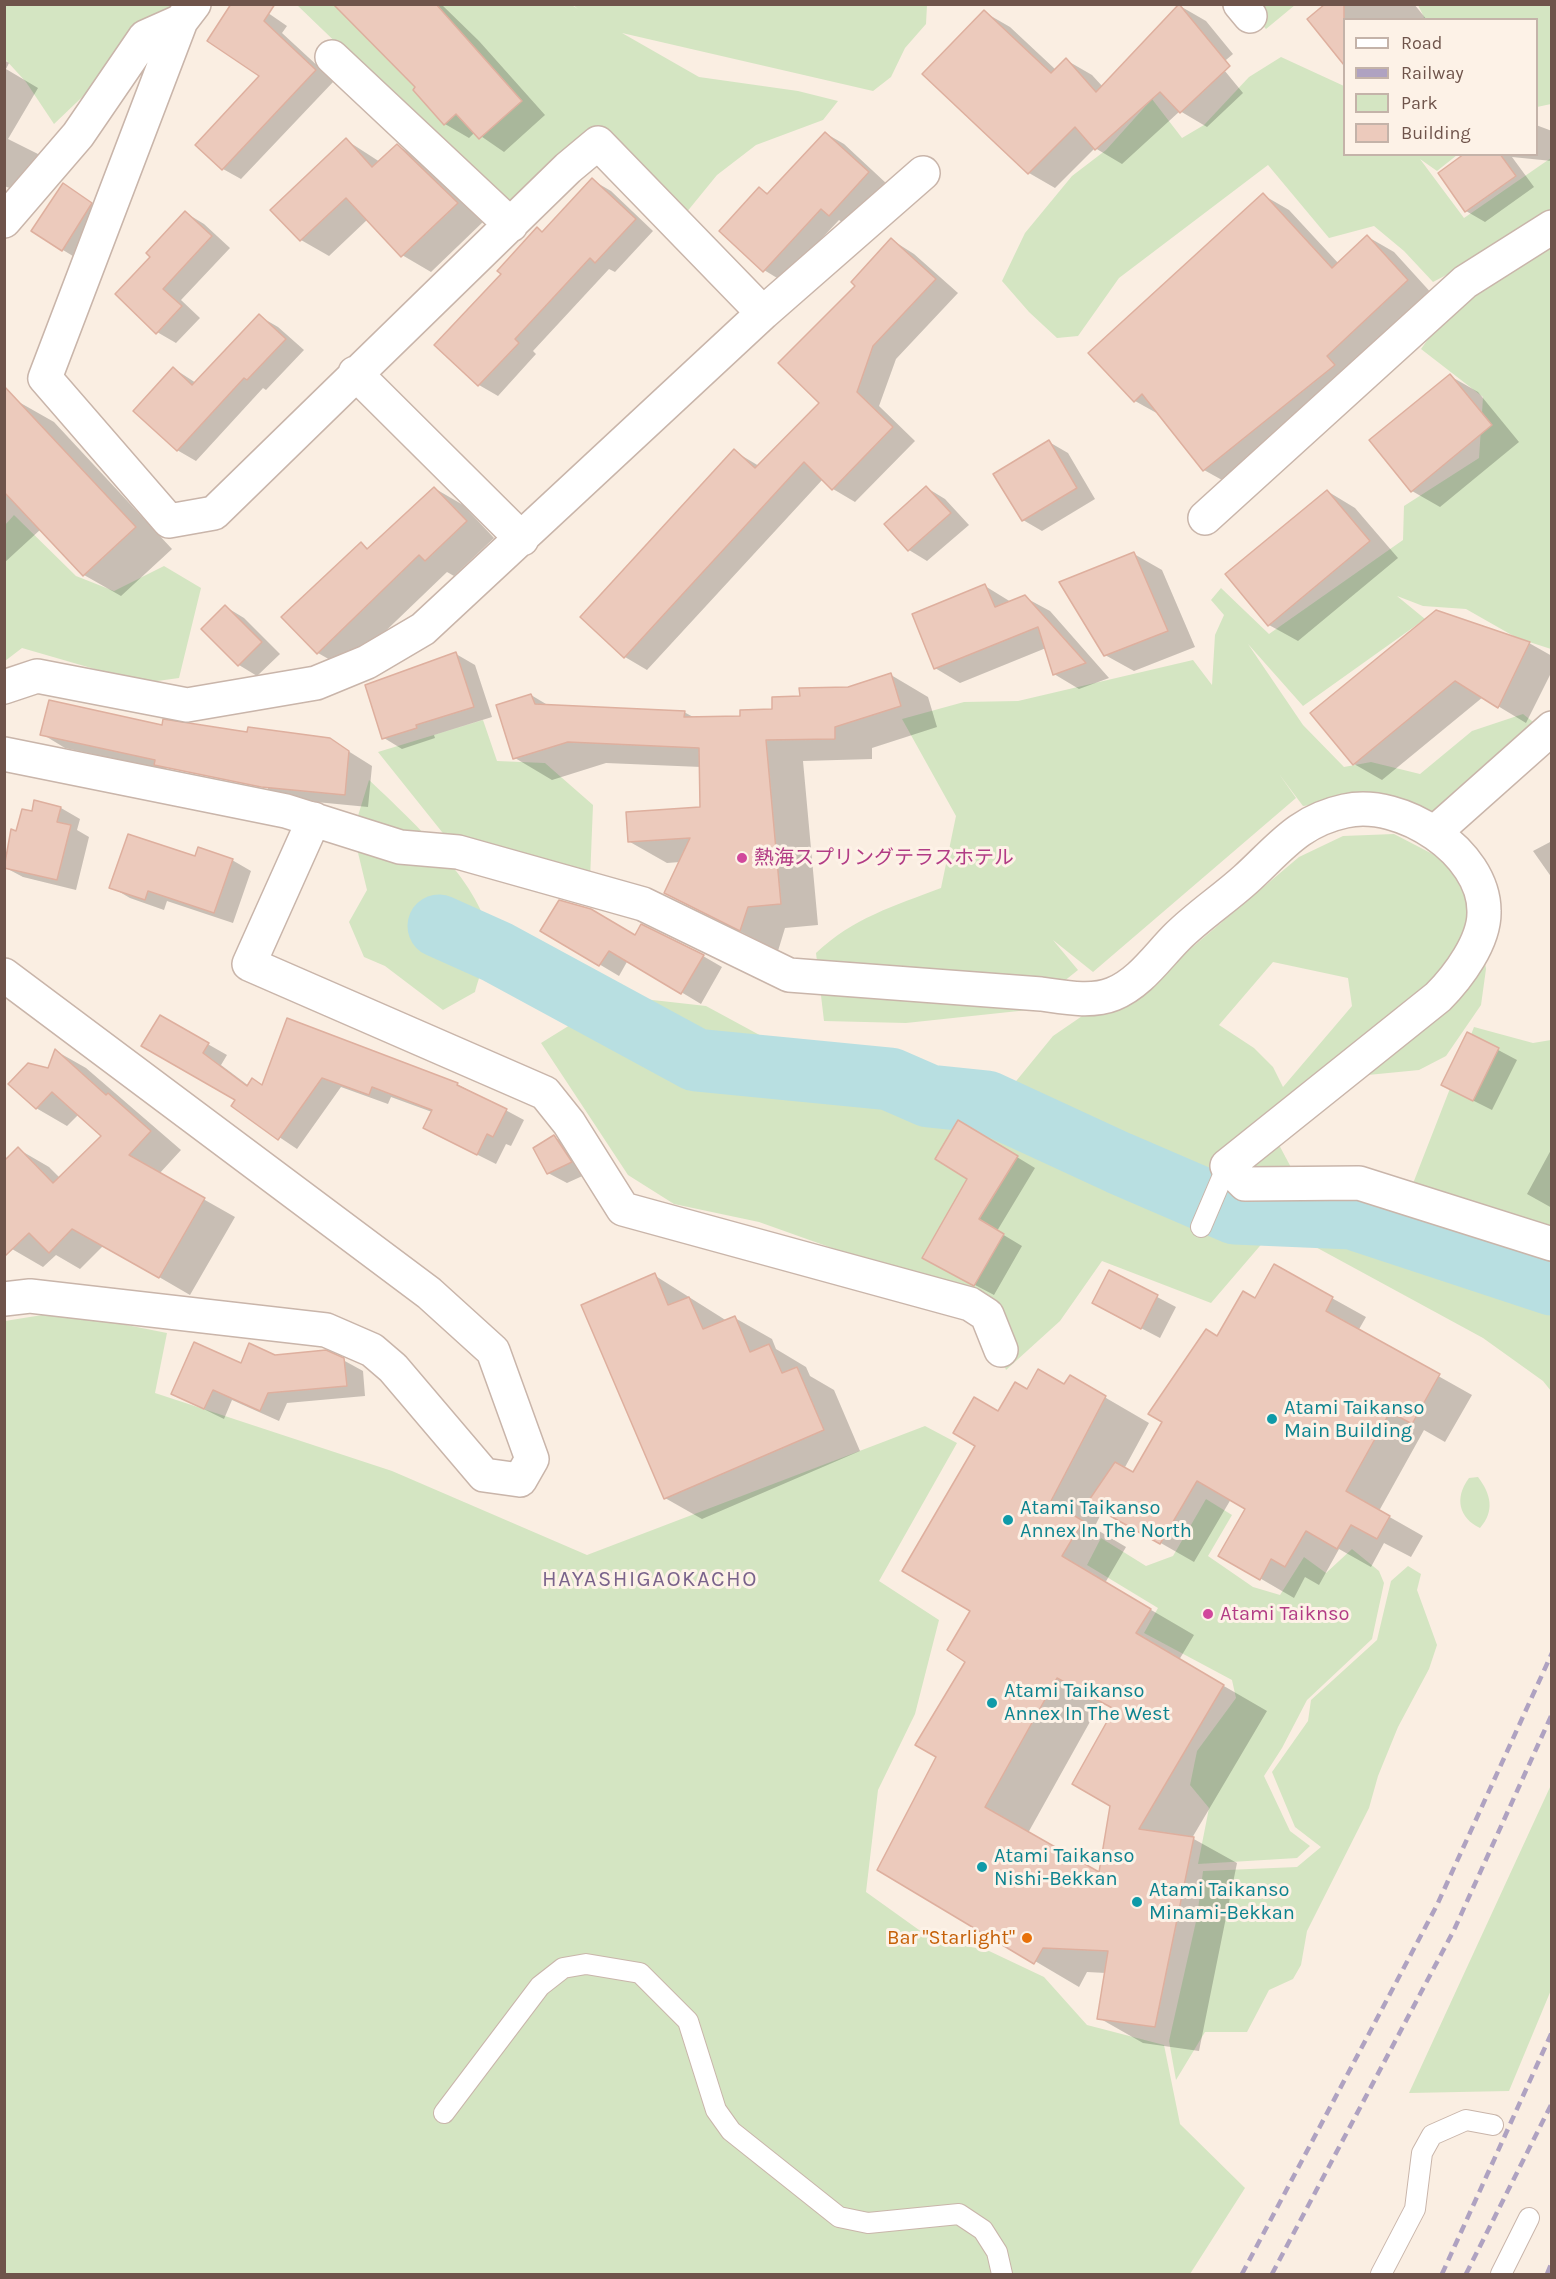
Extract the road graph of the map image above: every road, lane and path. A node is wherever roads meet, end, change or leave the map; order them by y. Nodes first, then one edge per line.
1 (187, 13) edge
2 (332, 57) dead end
3 (923, 173) dead end
4 (4, 220) edge
5 (511, 225) junction
6 (1551, 227) edge
7 (764, 313) junction
8 (356, 374) junction
9 (1205, 518) dead end
10 (522, 539) junction
11 (4, 687) edge
12 (1551, 728) edge
13 (4, 754) edge
14 (314, 819) junction
15 (1434, 833) junction
16 (4, 975) edge
17 (1227, 1166) junction
18 (1201, 1227) dead end
19 (1551, 1244) edge
20 (4, 1299) edge
21 (1001, 1350) dead end
22 (444, 2113) dead end
23 (1493, 2125) dead end
24 (1529, 2218) dead end
25 (1002, 2274) edge
26 (1381, 2274) edge
27 (1501, 2274) edge

1 - 4 street
1 - 8 street
2 - 5 street
3 - 7 street
5 - 7 street
5 - 8 street
6 - 9 street
7 - 10 street
8 - 10 street
10 - 11 street
12 - 15 street
13 - 14 street
14 - 15 street
14 - 21 street
15 - 17 street
16 - 20 street
17 - 18 lane
17 - 19 street
22 - 25 lane
23 - 26 lane
24 - 27 lane

